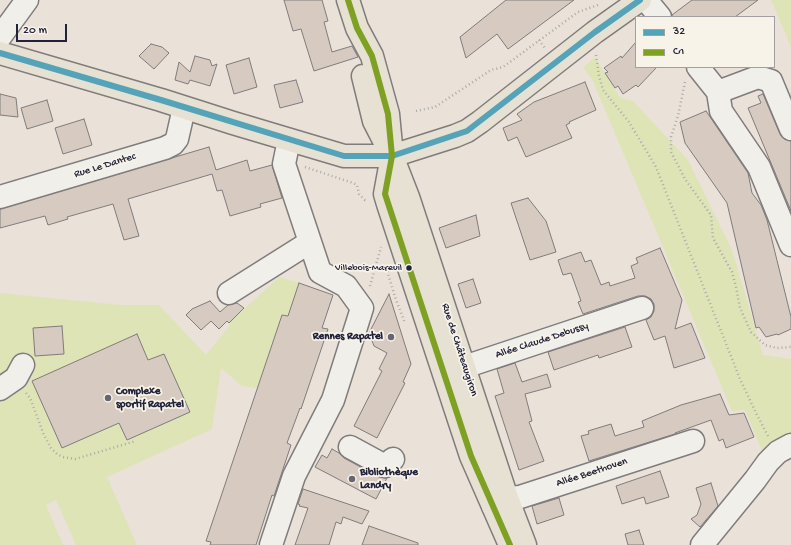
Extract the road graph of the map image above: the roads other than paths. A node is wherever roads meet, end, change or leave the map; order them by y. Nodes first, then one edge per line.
1 (27, 0) edge
2 (348, 0) edge
3 (640, 0) edge
4 (646, 0) edge
5 (659, 16) edge
6 (0, 37) edge
7 (0, 53) edge
8 (692, 73) edge
9 (718, 92) junction
10 (184, 108) junction
11 (791, 129) edge
12 (289, 140) junction
13 (392, 156) junction
14 (0, 197) edge
15 (791, 245) edge
16 (313, 250) junction
17 (229, 293) dead end
18 (642, 308) dead end
19 (465, 366) junction
20 (443, 374) junction
21 (693, 440) dead end
22 (350, 447) dead end
23 (784, 449) edge
24 (393, 459) dead end
25 (500, 502) junction
26 (271, 545) edge
27 (510, 545) edge
28 (525, 545) edge
29 (702, 545) edge

1 - 6 street
2 - 13 main road, Rue de Châteaugiron
3 - 13 main road
4 - 5 street
7 - 10 main road
8 - 9 street
9 - 11 street
9 - 15 street
10 - 12 main road
10 - 14 street, Rue Le Dantec
12 - 13 main road
12 - 16 street
13 - 19 main road, Rue de Châteaugiron
13 - 20 main road, Rue de Châteaugiron
16 - 17 street
16 - 26 street
18 - 19 street, Allée Claude Debussy
19 - 20 street, Allée Claude Debussy
19 - 25 main road, Rue de Châteaugiron
20 - 25 main road, Rue de Châteaugiron
21 - 25 street, Allée Beethoven
22 - 24 street
23 - 29 street
25 - 27 main road, Rue de Châteaugiron
25 - 28 main road, Rue de Châteaugiron

